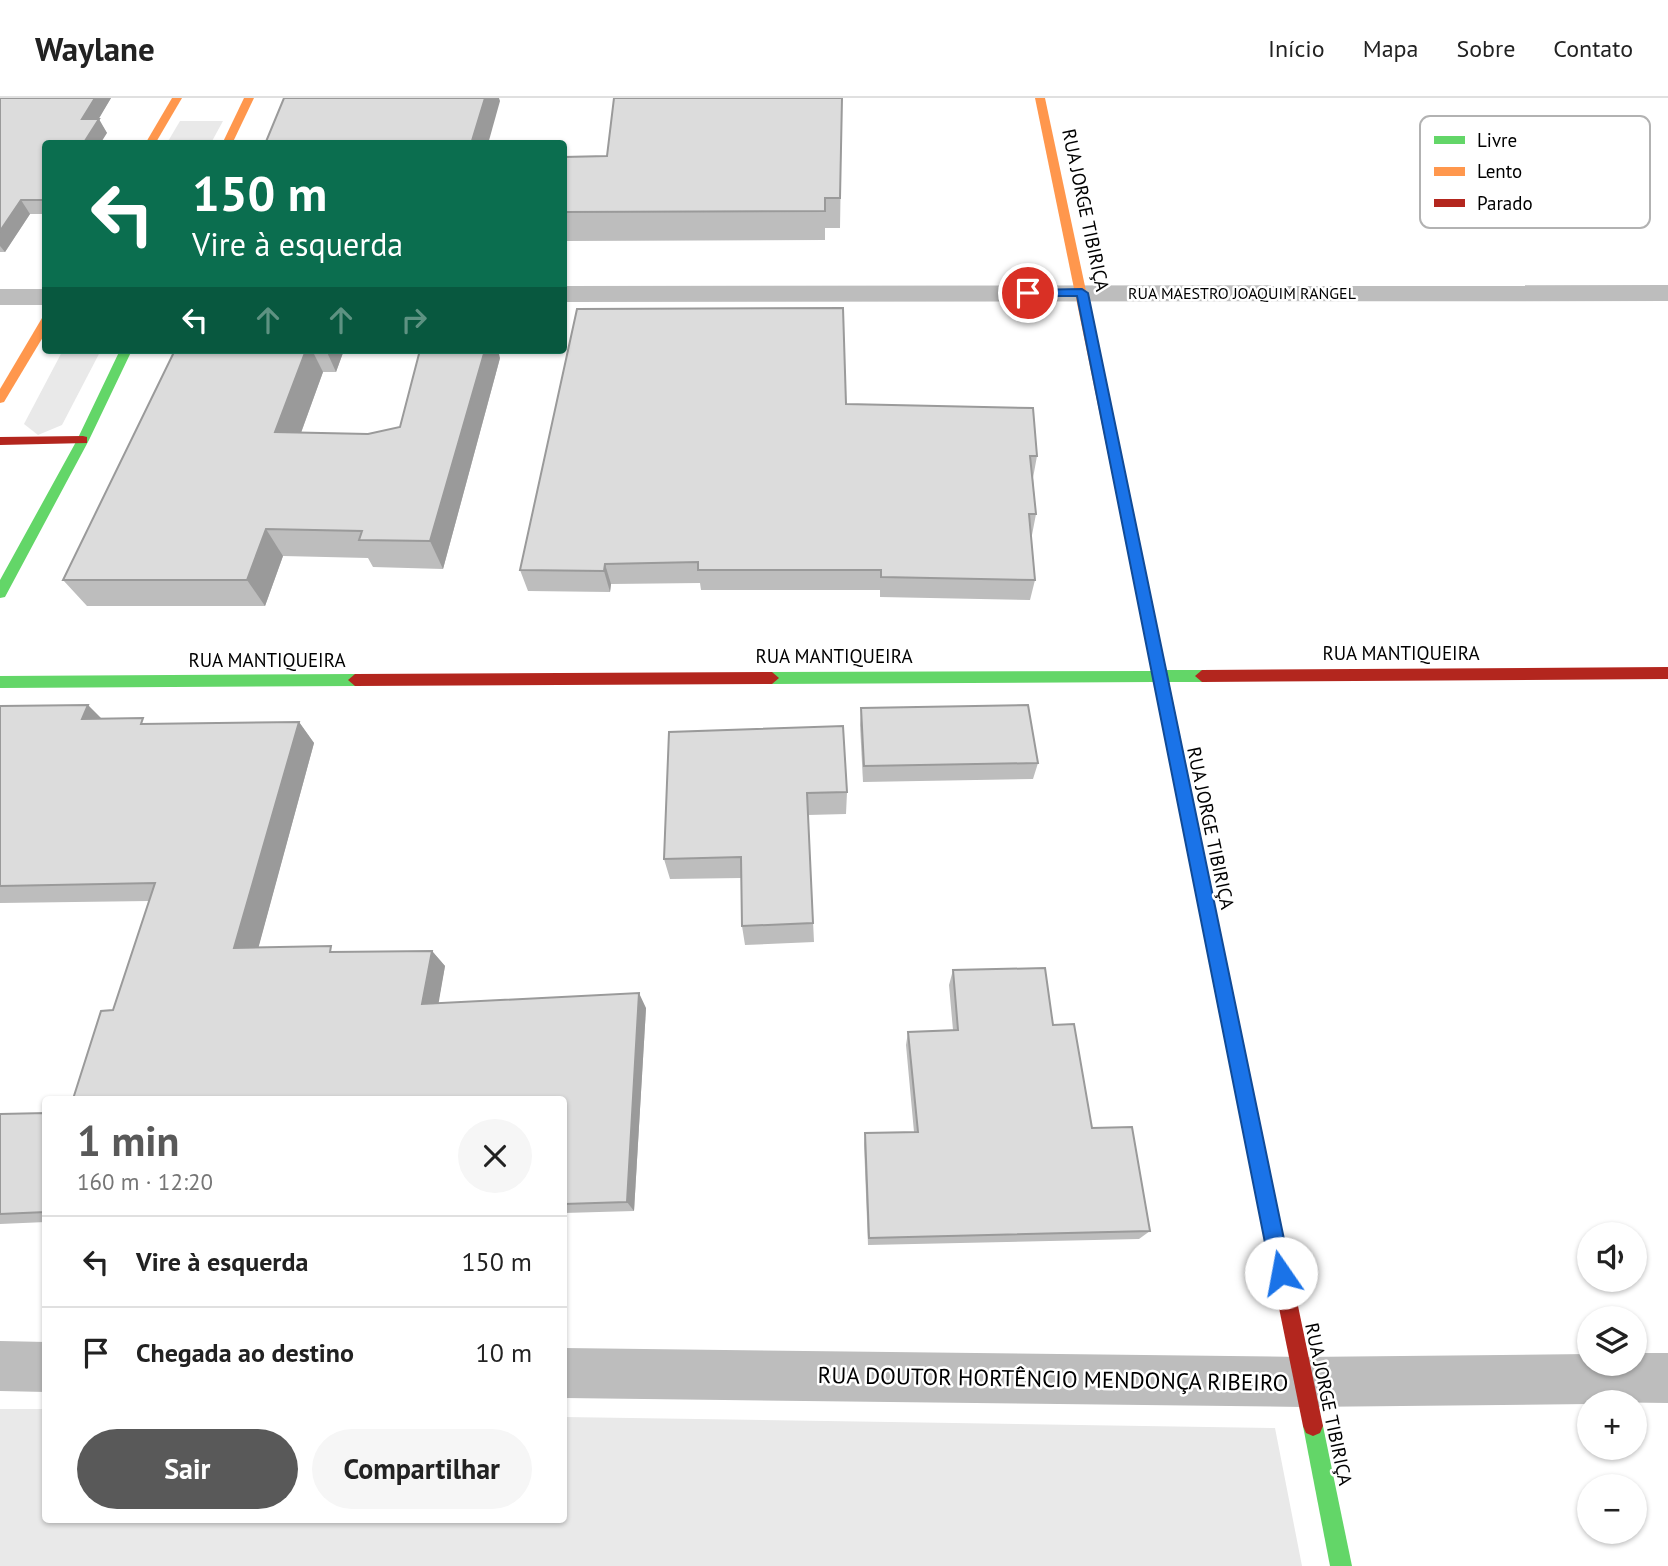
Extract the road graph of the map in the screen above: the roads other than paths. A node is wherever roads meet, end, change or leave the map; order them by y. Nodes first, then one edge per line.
1 (177, 98) edge
2 (249, 98) edge
3 (1040, 98) edge
4 (152, 140) edge
5 (229, 140) edge
6 (1082, 293) junction
7 (1668, 293) edge
8 (567, 294) edge
9 (0, 297) edge
10 (42, 297) edge
11 (42, 328) edge
12 (124, 354) edge
13 (0, 399) edge
14 (83, 440) junction
15 (0, 441) edge
16 (0, 593) edge
17 (1668, 673) edge
18 (1158, 675) junction
19 (0, 682) edge
20 (0, 1366) edge
21 (42, 1367) edge
22 (567, 1373) edge
23 (1668, 1378) edge
24 (1303, 1382) junction
25 (1342, 1566) edge

1 - 4 street
2 - 5 street
3 - 6 street, RUA JORGE TIBIRIÇA
6 - 7 street, RUA MAESTRO JOAQUIM RANGEL
6 - 8 street, RUA MAESTRO JOAQUIM RANGEL
6 - 18 street, RUA JORGE TIBIRIÇA
9 - 10 street
11 - 13 street
12 - 14 street
14 - 15 street
14 - 16 street
17 - 18 street, RUA MANTIQUEIRA
18 - 19 street, RUA MANTIQUEIRA
18 - 24 street, RUA JORGE TIBIRIÇA
20 - 21 street
22 - 24 street, RUA DOUTOR HORTÊNCIO MENDONÇA RIBEIRO
23 - 24 street, RUA DOUTOR HORTÊNCIO MENDONÇA RIBEIRO
24 - 25 street, RUA JORGE TIBIRIÇA

